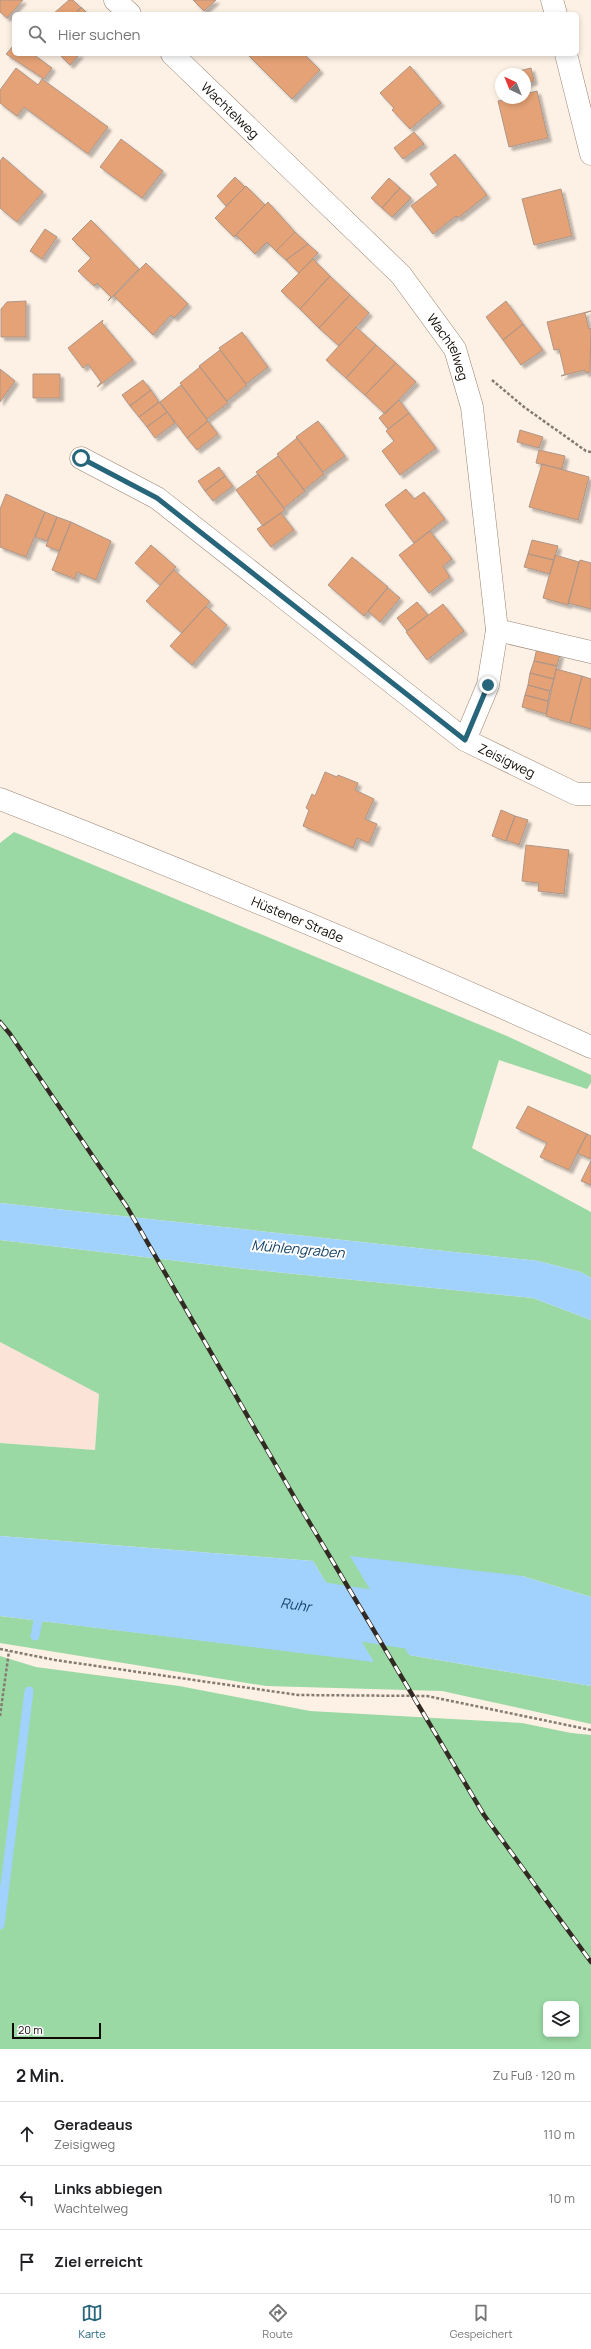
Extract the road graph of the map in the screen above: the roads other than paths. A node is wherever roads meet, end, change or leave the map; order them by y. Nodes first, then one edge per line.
1 (115, 0) edge
2 (552, 0) edge
3 (128, 12) edge
4 (555, 12) edge
5 (174, 56) edge
6 (566, 56) edge
7 (591, 154) edge
8 (81, 458) dead end
9 (497, 630) junction
10 (591, 652) edge
11 (465, 740) junction
12 (591, 794) edge
13 (0, 799) edge
14 (591, 1047) edge

1 - 3 street
2 - 4 street
5 - 9 street, Wachtelweg
6 - 7 street
8 - 11 street, Zeisigweg
9 - 10 street
9 - 11 street, Wachtelweg
11 - 12 street, Zeisigweg
13 - 14 street, Hüstener Straße

